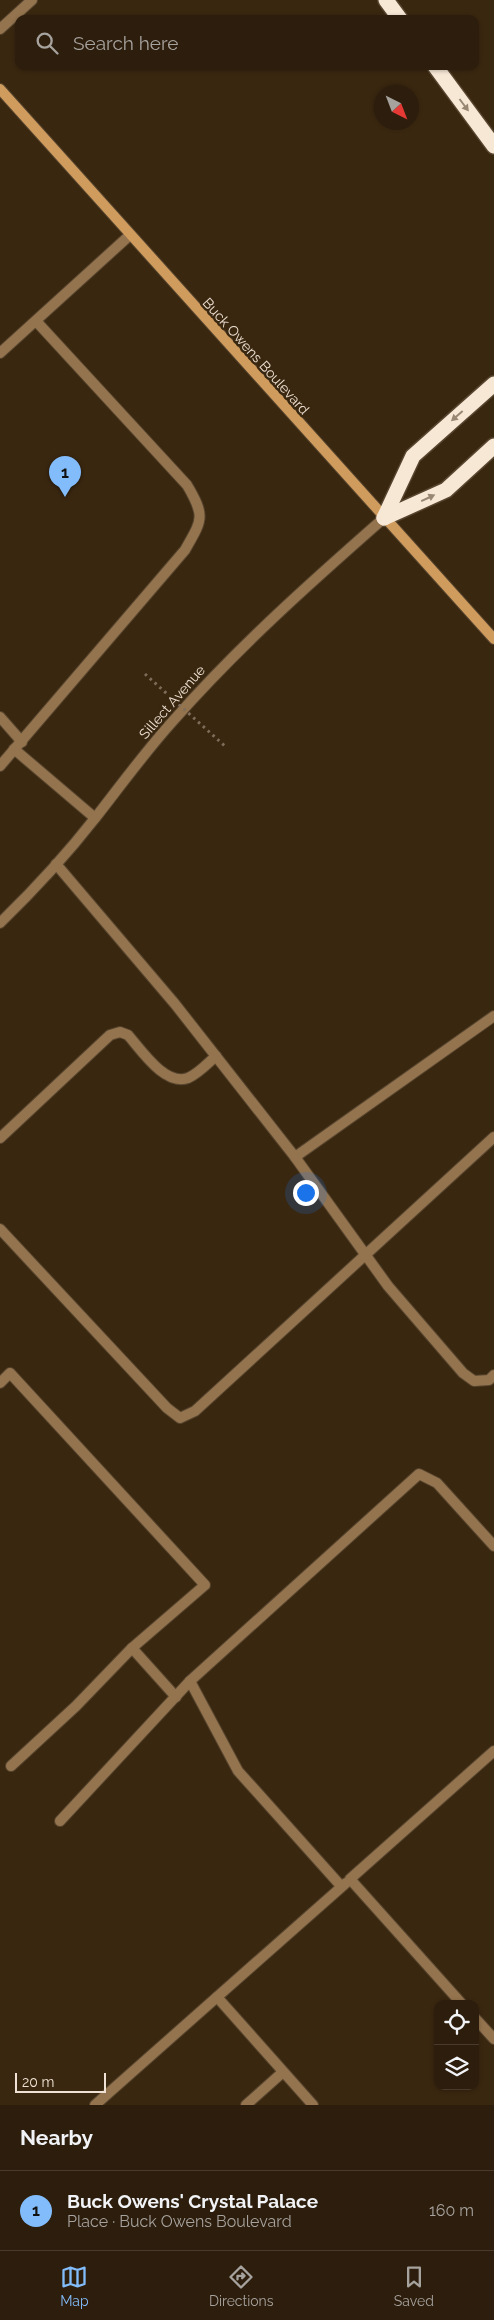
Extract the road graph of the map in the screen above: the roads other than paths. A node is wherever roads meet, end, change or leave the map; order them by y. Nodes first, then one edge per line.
1 (32, 0) edge
2 (386, 0) edge
3 (15, 15) edge
4 (15, 15) edge
5 (397, 15) edge
6 (0, 29) edge
7 (438, 70) edge
8 (0, 89) edge
9 (494, 146) edge
10 (130, 235) junction
11 (36, 321) junction
12 (0, 353) edge
13 (494, 384) edge
14 (494, 446) edge
15 (384, 518) junction
16 (494, 638) edge
17 (0, 717) edge
18 (18, 746) junction
19 (0, 766) edge
20 (95, 818) junction
21 (56, 864) junction
22 (0, 923) edge
23 (494, 1016) edge
24 (216, 1056) junction
25 (494, 1137) edge
26 (0, 1138) edge
27 (296, 1157) junction
28 (0, 1229) edge
29 (365, 1255) junction
30 (494, 1376) edge
31 (0, 1383) edge
32 (494, 1546) edge
33 (132, 1648) junction
34 (190, 1681) junction
35 (176, 1697) junction
36 (494, 1752) edge
37 (11, 1766) dead end
38 (60, 1821) dead end
39 (345, 1883) junction
40 (217, 1997) junction
41 (458, 2000) edge
42 (479, 2022) edge
43 (494, 2039) edge
44 (284, 2072) junction
45 (96, 2105) edge
46 (246, 2105) edge
47 (313, 2105) edge

1 - 4 street
2 - 5 highway
3 - 6 street
7 -> 9 highway
8 - 10 main road, Buck Owens Boulevard
10 - 11 street
10 - 15 main road, Buck Owens Boulevard
11 - 12 street
11 - 18 street
13 -> 15 highway
15 -> 14 highway
15 - 16 main road, Buck Owens Boulevard
15 - 20 street, Sillect Avenue
17 - 18 street
18 - 19 street
18 - 20 street
20 - 21 street, Sillect Avenue
21 - 22 street, Sillect Avenue
21 - 24 street
23 - 27 street
24 - 26 street
24 - 27 street
25 - 29 street
27 - 29 street
28 - 29 street
29 - 30 street
31 - 33 street
32 - 34 street
33 - 35 street
33 - 37 street
34 - 35 street
34 - 39 street
35 - 38 street
36 - 39 street
39 - 40 street
39 - 41 street
40 - 44 street
40 - 45 street
42 - 43 street
44 - 46 street
44 - 47 street

